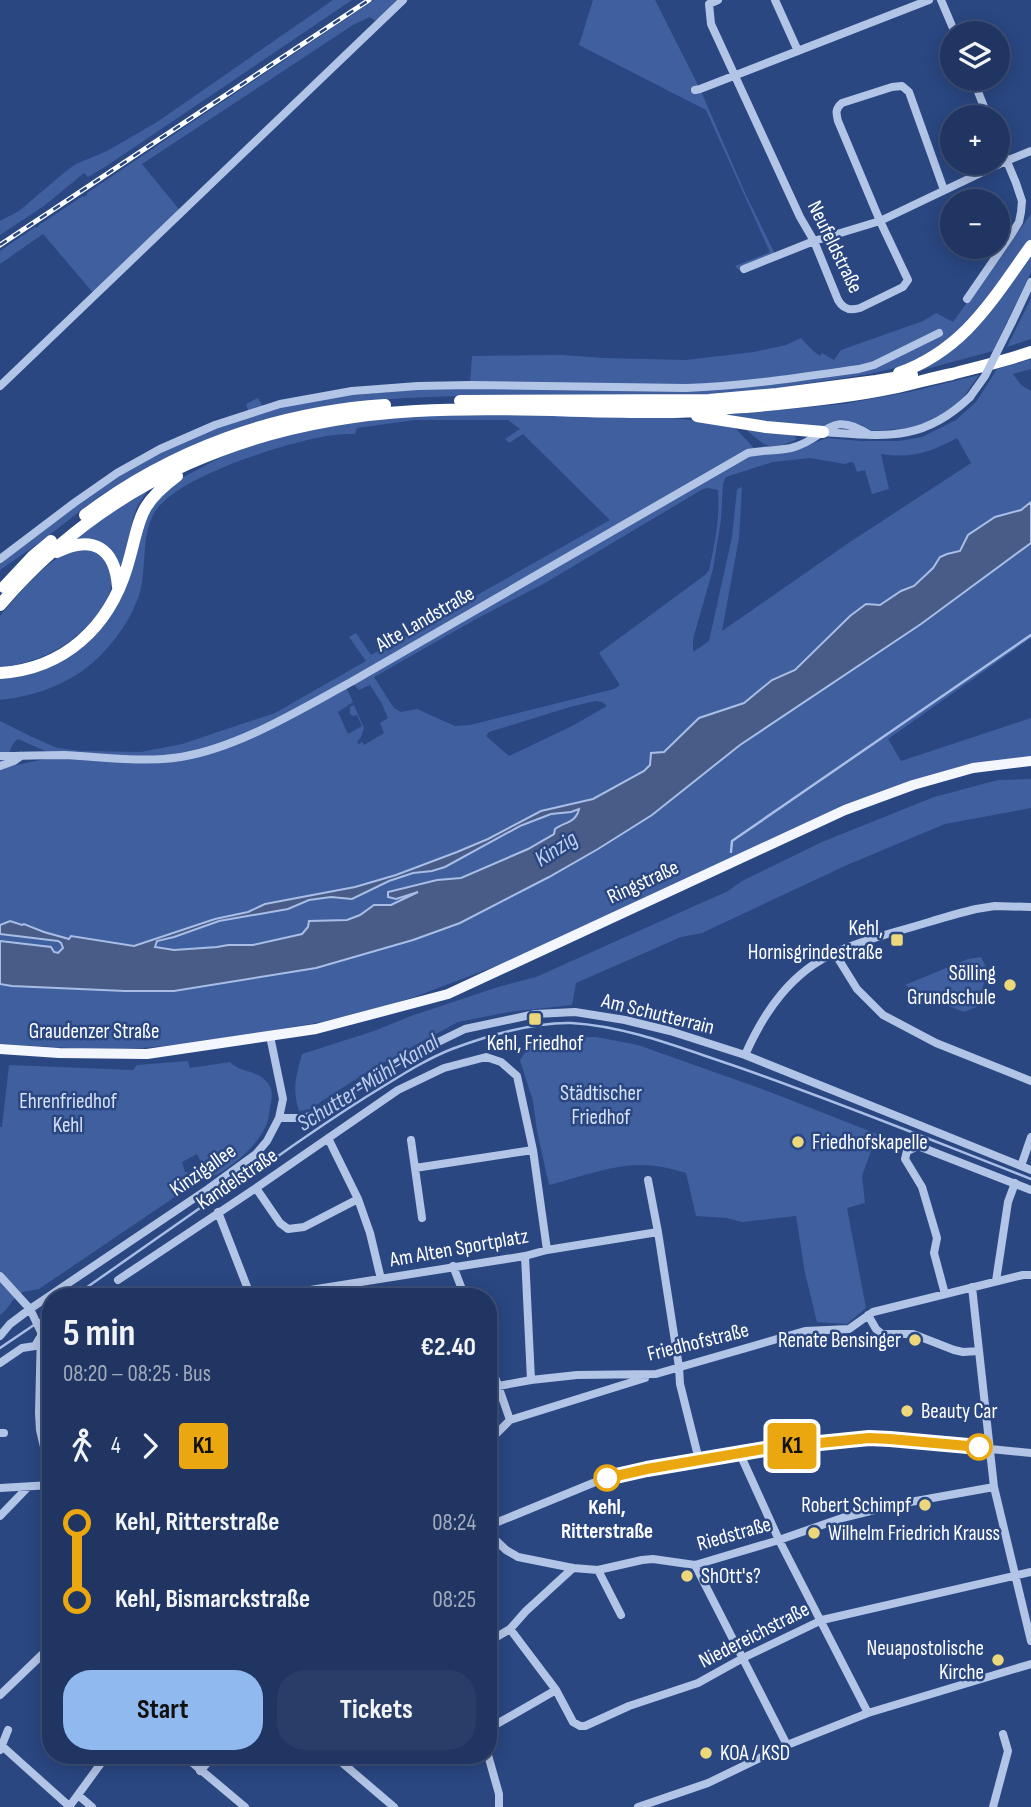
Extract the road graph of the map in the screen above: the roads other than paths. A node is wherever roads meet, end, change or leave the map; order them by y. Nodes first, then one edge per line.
1 (403, 0) edge
2 (718, 0) edge
3 (775, 0) edge
4 (929, 0) edge
5 (942, 0) edge
6 (950, 21) edge
7 (798, 51) junction
8 (736, 75) junction
9 (695, 90) dead end
10 (1031, 151) edge
11 (1010, 159) edge
12 (1010, 170) edge
13 (980, 175) edge
14 (944, 189) edge
15 (946, 189) edge
16 (940, 192) edge
17 (880, 220) junction
18 (814, 241) junction
19 (1031, 246) edge
20 (744, 269) dead end
21 (1031, 282) edge
22 (967, 299) dead end
23 (939, 333) dead end
24 (1031, 344) edge
25 (1031, 352) edge
26 (876, 382) junction
27 (0, 386) edge
28 (676, 412) junction
29 (788, 430) junction
30 (823, 432) junction
31 (802, 445) junction
32 (209, 454) junction
33 (48, 555) junction
34 (33, 556) junction
35 (0, 559) edge
36 (0, 576) edge
37 (118, 591) junction
38 (0, 592) edge
39 (0, 605) edge
40 (0, 673) edge
41 (0, 756) edge
42 (21, 756) junction
43 (1031, 761) edge
44 (0, 766) edge
45 (1031, 907) edge
46 (834, 952) junction
47 (270, 1037) junction
48 (0, 1049) edge
49 (745, 1055) junction
50 (1031, 1081) edge
51 (279, 1118) junction
52 (1031, 1137) edge
53 (328, 1139) junction
54 (411, 1140) dead end
55 (533, 1150) junction
56 (1021, 1166) junction
57 (415, 1168) junction
58 (1031, 1170) edge
59 (648, 1180) dead end
60 (1015, 1183) junction
61 (256, 1188) junction
62 (1031, 1190) edge
63 (358, 1199) junction
64 (218, 1213) junction
65 (422, 1218) dead end
66 (658, 1232) junction
67 (547, 1250) junction
68 (525, 1256) junction
69 (453, 1266) junction
70 (1031, 1275) edge
71 (0, 1276) edge
72 (381, 1279) junction
73 (118, 1280) dead end
74 (996, 1282) junction
75 (972, 1287) junction
76 (61, 1288) edge
77 (247, 1288) edge
78 (323, 1288) edge
79 (462, 1288) edge
80 (945, 1294) junction
81 (42, 1301) edge
82 (30, 1309) junction
83 (869, 1315) junction
84 (9, 1324) junction
85 (0, 1327) edge
86 (41, 1332) junction
87 (0, 1336) edge
88 (979, 1351) junction
89 (0, 1363) edge
90 (679, 1367) junction
91 (656, 1374) junction
92 (497, 1380) edge
93 (531, 1380) junction
94 (499, 1385) junction
95 (510, 1420) junction
96 (497, 1433) edge
97 (42, 1438) edge
98 (991, 1449) junction
99 (1031, 1453) edge
100 (740, 1454) junction
101 (699, 1460) junction
102 (42, 1486) edge
103 (29, 1487) junction
104 (994, 1487) junction
105 (0, 1488) edge
106 (0, 1516) edge
107 (497, 1522) edge
108 (779, 1540) junction
109 (497, 1542) edge
110 (695, 1564) junction
111 (573, 1567) junction
112 (598, 1570) junction
113 (1031, 1572) edge
114 (1015, 1576) junction
115 (621, 1615) dead end
116 (822, 1620) junction
117 (510, 1629) junction
118 (497, 1637) edge
119 (1031, 1640) edge
120 (42, 1655) edge
121 (743, 1658) junction
122 (1031, 1664) edge
123 (556, 1690) junction
124 (0, 1695) edge
125 (868, 1713) junction
126 (497, 1724) edge
127 (8, 1730) dead end
128 (1003, 1734) dead end
129 (787, 1745) junction
130 (1, 1748) edge
131 (100, 1764) edge
132 (193, 1764) edge
133 (206, 1764) edge
134 (344, 1764) edge
135 (491, 1764) edge
136 (200, 1771) junction
137 (78, 1795) junction
138 (69, 1807) edge
139 (92, 1807) edge
140 (245, 1807) edge
141 (394, 1807) edge
142 (499, 1807) edge
143 (641, 1807) edge
144 (993, 1807) edge

1 - 27 street
2 - 8 street, Neufeldstraße
3 - 7 street
4 - 7 street
5 - 6 street
7 - 8 street
8 - 9 street
8 - 18 street, Neufeldstraße
10 - 11 street
12 - 22 street
13 - 15 street
14 - 17 street
16 - 17 street
17 - 18 street
17 - 18 street, Neufeldstraße
18 - 20 street
19 - 26 highway
21 - 30 street, bridge
23 - 35 street
24 - 26 highway
25 - 28 highway
26 - 34 highway
28 - 29 highway
28 - 32 highway
29 - 30 highway
29 - 31 highway
30 - 31 street, Alte Landstraße
31 - 42 street, Alte Landstraße
32 - 33 highway
32 - 37 highway
33 - 37 highway
33 - 39 highway
34 - 36 highway
34 - 38 highway
37 - 40 highway
41 - 42 street, Alte Landstraße
42 - 44 street
43 - 47 main road, Ringstraße
45 - 46 street
46 - 49 street
46 - 50 street
47 - 48 main road, Graudenzer Straße
47 - 51 street, Kinzigallee
49 - 51 street, Am Schutterrain
49 - 56 street, Am Schutterrain
51 - 76 street, Kinzigallee
52 - 56 street
53 - 55 street, Kandelstraße
53 - 61 street, Kandelstraße
53 - 63 street
54 - 57 street
55 - 57 street
55 - 67 street, Kandelstraße
56 - 58 street, Am Schutterrain
57 - 65 street
59 - 66 street
60 - 62 street
60 - 74 street
60 - 80 street
61 - 63 street
61 - 64 street, Kandelstraße
63 - 72 street
64 - 73 street, Kandelstraße
64 - 77 street
66 - 67 street, Am Alten Sportplatz
66 - 90 street
67 - 68 street, Am Alten Sportplatz
68 - 69 street, Am Alten Sportplatz
68 - 93 street
69 - 72 street, Am Alten Sportplatz
69 - 79 street
70 - 74 street, Friedhofstraße
71 - 82 street
72 - 78 street, Am Alten Sportplatz
74 - 75 street, Friedhofstraße
75 - 80 street, Friedhofstraße
75 - 88 street
80 - 83 street, Friedhofstraße
81 - 82 street, Kinzigallee
82 - 84 street, Kinzigallee
82 - 86 street
83 - 88 street
83 - 90 street, Friedhofstraße
84 - 85 street, Kinzigallee
84 - 87 street, Kinzigallee
86 - 89 street
86 - 97 street
88 - 98 street
90 - 91 street, Friedhofstraße
90 - 101 street
91 - 93 street, Friedhofstraße
91 - 95 street
92 - 94 street
93 - 94 street, Friedhofstraße
94 - 95 street
95 - 96 street
98 - 99 street
98 - 100 street
98 - 104 street
100 - 101 street
100 - 108 street
101 - 107 street
102 - 103 street
103 - 105 street
103 - 106 street
104 - 108 street, Riedstraße
104 - 114 street
108 - 110 street, Riedstraße
108 - 116 street
109 - 111 street, Riedstraße
110 - 112 street, Riedstraße
110 - 121 street
111 - 112 street, Riedstraße
111 - 117 street
112 - 115 street
113 - 114 street, Niedereichstraße
114 - 116 street, Niedereichstraße
114 - 119 street
116 - 121 street, Niedereichstraße
116 - 125 street
117 - 118 street
117 - 123 street
120 - 124 street
121 - 123 street, Niedereichstraße
121 - 129 street
122 - 125 street
123 - 126 street
125 - 129 street
127 - 130 street
128 - 144 street
129 - 143 street
130 - 138 street
131 - 137 street
132 - 136 street
133 - 136 street
134 - 141 street
135 - 142 street
136 - 140 street
137 - 138 street
137 - 139 street

